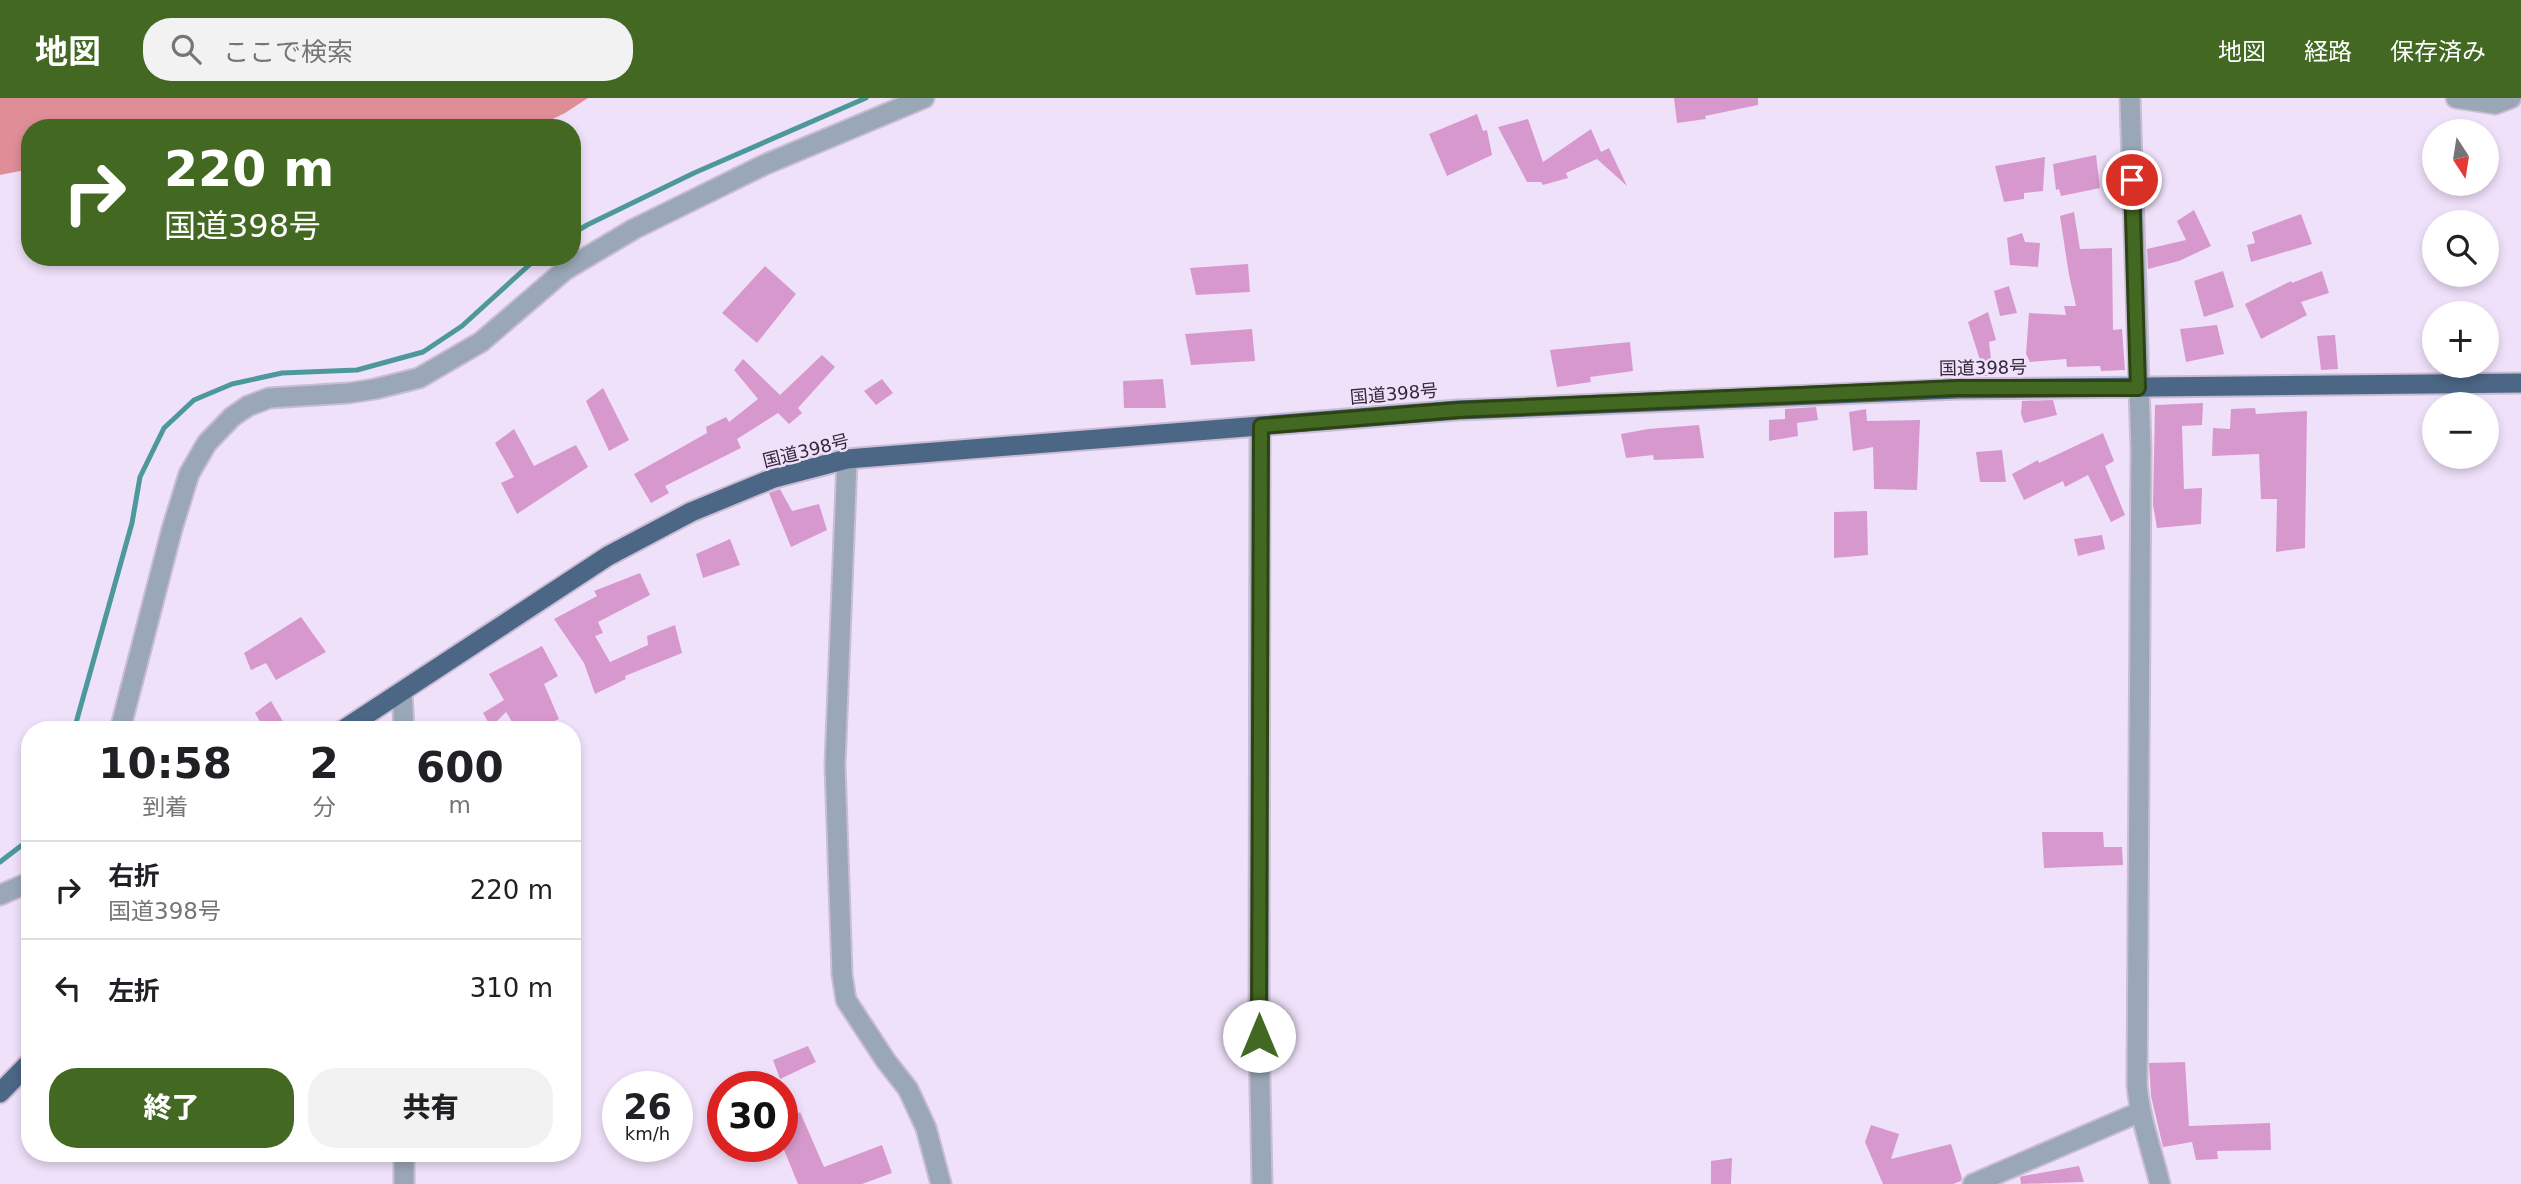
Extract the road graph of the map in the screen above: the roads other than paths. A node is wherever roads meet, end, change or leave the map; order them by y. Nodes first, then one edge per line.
1 (924, 98) edge
2 (2130, 98) edge
3 (2456, 98) edge
4 (2511, 98) edge
5 (581, 260) edge
6 (572, 266) edge
7 (2521, 383) edge
8 (2138, 388) junction
9 (1261, 426) junction
10 (847, 459) junction
11 (402, 692) junction
12 (122, 721) edge
13 (358, 721) edge
14 (404, 721) edge
15 (21, 886) edge
16 (0, 895) edge
17 (21, 1071) edge
18 (0, 1093) edge
19 (2140, 1112) junction
20 (404, 1162) edge
21 (404, 1184) edge
22 (941, 1184) edge
23 (1262, 1184) edge
24 (1973, 1184) edge
25 (2160, 1184) edge

1 - 5 street
2 - 8 street
3 - 4 street
6 - 12 street
7 - 8 highway, 国道398号
8 - 9 highway, 国道398号
8 - 19 street
9 - 10 highway, 国道398号
9 - 23 street
10 - 11 highway, 国道398号
10 - 22 street
11 - 13 highway, 国道398号
11 - 14 street
15 - 16 street
17 - 18 highway
19 - 24 street
19 - 25 street
20 - 21 street

